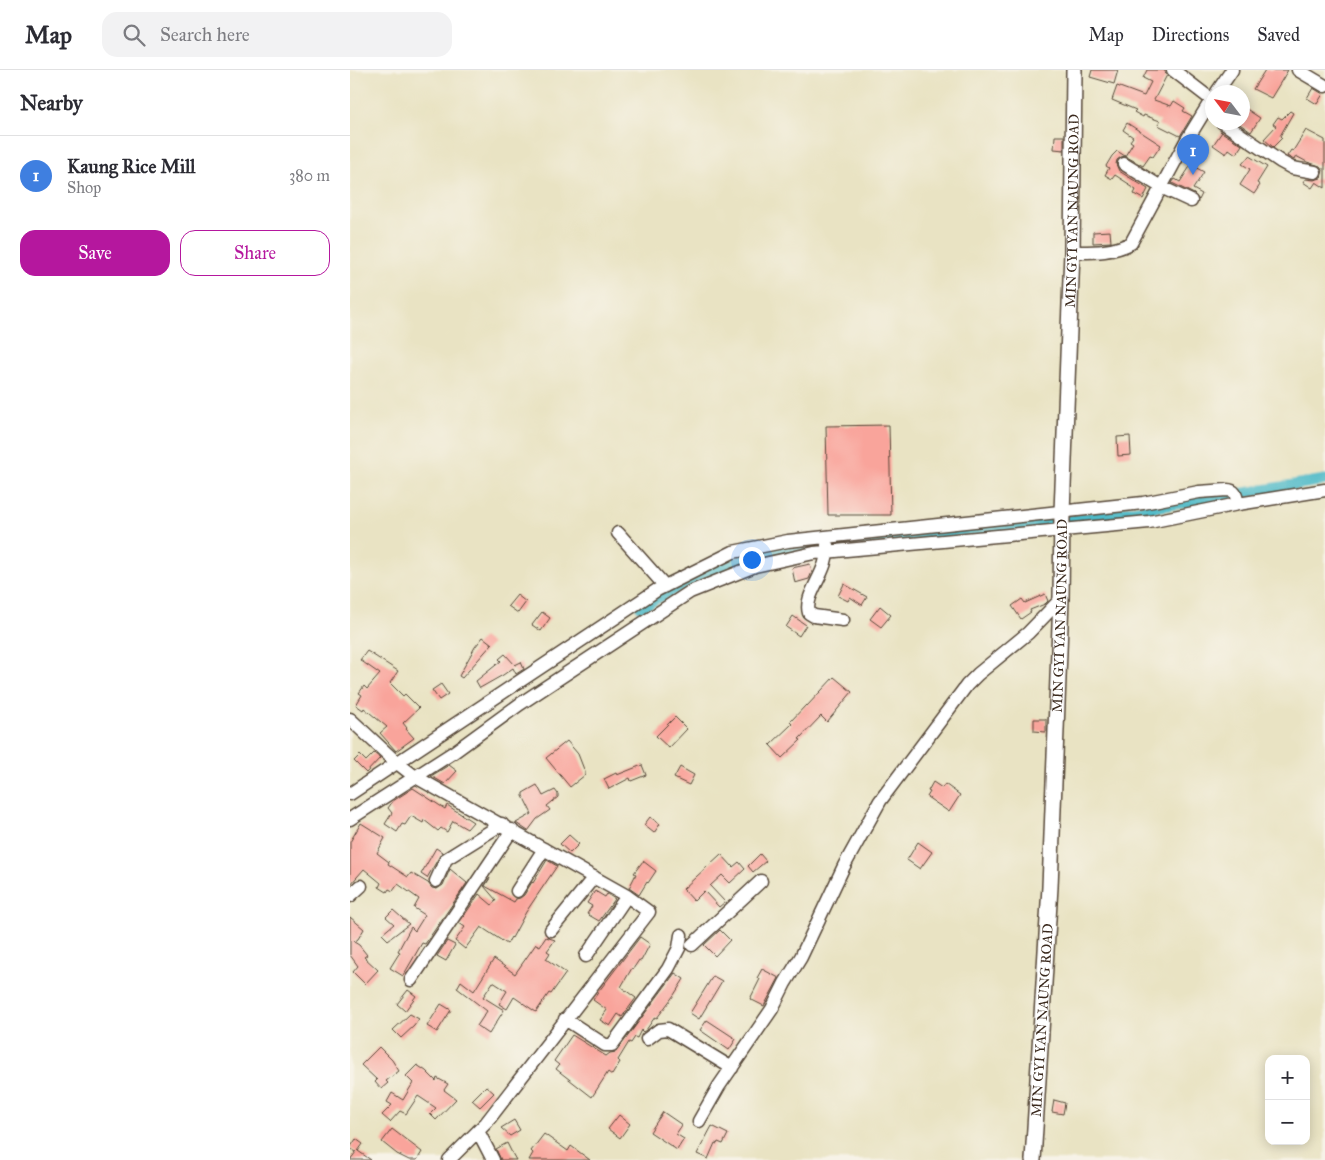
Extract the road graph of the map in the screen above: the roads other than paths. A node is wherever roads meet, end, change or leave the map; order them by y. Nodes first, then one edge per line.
1 (1074, 70) edge
2 (1173, 70) edge
3 (1232, 70) edge
4 (1298, 70) edge
5 (1222, 85) edge
6 (1325, 86) edge
7 (1205, 95) edge
8 (1205, 119) edge
9 (1234, 130) edge
10 (1124, 164) dead end
11 (1315, 172) dead end
12 (1161, 187) junction
13 (1191, 201) dead end
14 (1072, 252) junction
15 (1325, 490) edge
16 (1237, 500) junction
17 (1062, 522) junction
18 (618, 533) dead end
19 (827, 545) junction
20 (665, 586) junction
21 (1061, 599) junction
22 (843, 620) dead end
23 (350, 719) edge
24 (396, 762) junction
25 (414, 776) junction
26 (350, 794) edge
27 (350, 818) edge
28 (507, 827) junction
29 (544, 849) junction
30 (594, 877) junction
31 (436, 880) dead end
32 (761, 881) dead end
33 (362, 886) dead end
34 (517, 890) dead end
35 (350, 896) edge
36 (627, 896) junction
37 (551, 930) dead end
38 (681, 935) dead end
39 (692, 945) dead end
40 (586, 956) dead end
41 (411, 980) dead end
42 (566, 1019) junction
43 (647, 1039) dead end
44 (732, 1068) junction
45 (699, 1121) dead end
46 (478, 1131) junction
47 (449, 1160) edge
48 (493, 1160) edge
49 (1034, 1160) edge

1 - 14 street, MIN GYI YAN NAUNG ROAD
2 - 7 street
3 - 5 street
4 - 6 street
8 - 12 street
9 - 11 street
10 - 12 street
12 - 13 street
12 - 14 street
14 - 17 street, MIN GYI YAN NAUNG ROAD
15 - 16 street
16 - 17 street
16 - 17 street
17 - 19 street
17 - 19 street
17 - 21 street, MIN GYI YAN NAUNG ROAD
18 - 20 street
19 - 20 street
19 - 22 street
19 - 25 street
20 - 24 street
21 - 44 street
21 - 49 street, MIN GYI YAN NAUNG ROAD
23 - 24 street
24 - 25 street
24 - 26 street
25 - 27 street
25 - 28 street
28 - 29 street
28 - 31 street
28 - 41 street
29 - 30 street
29 - 34 street
30 - 36 street
30 - 37 street
32 - 39 street
33 - 35 street
36 - 40 street
36 - 42 street
38 - 42 street
42 - 46 street
43 - 44 street
44 - 45 street
46 - 47 street
46 - 48 street

